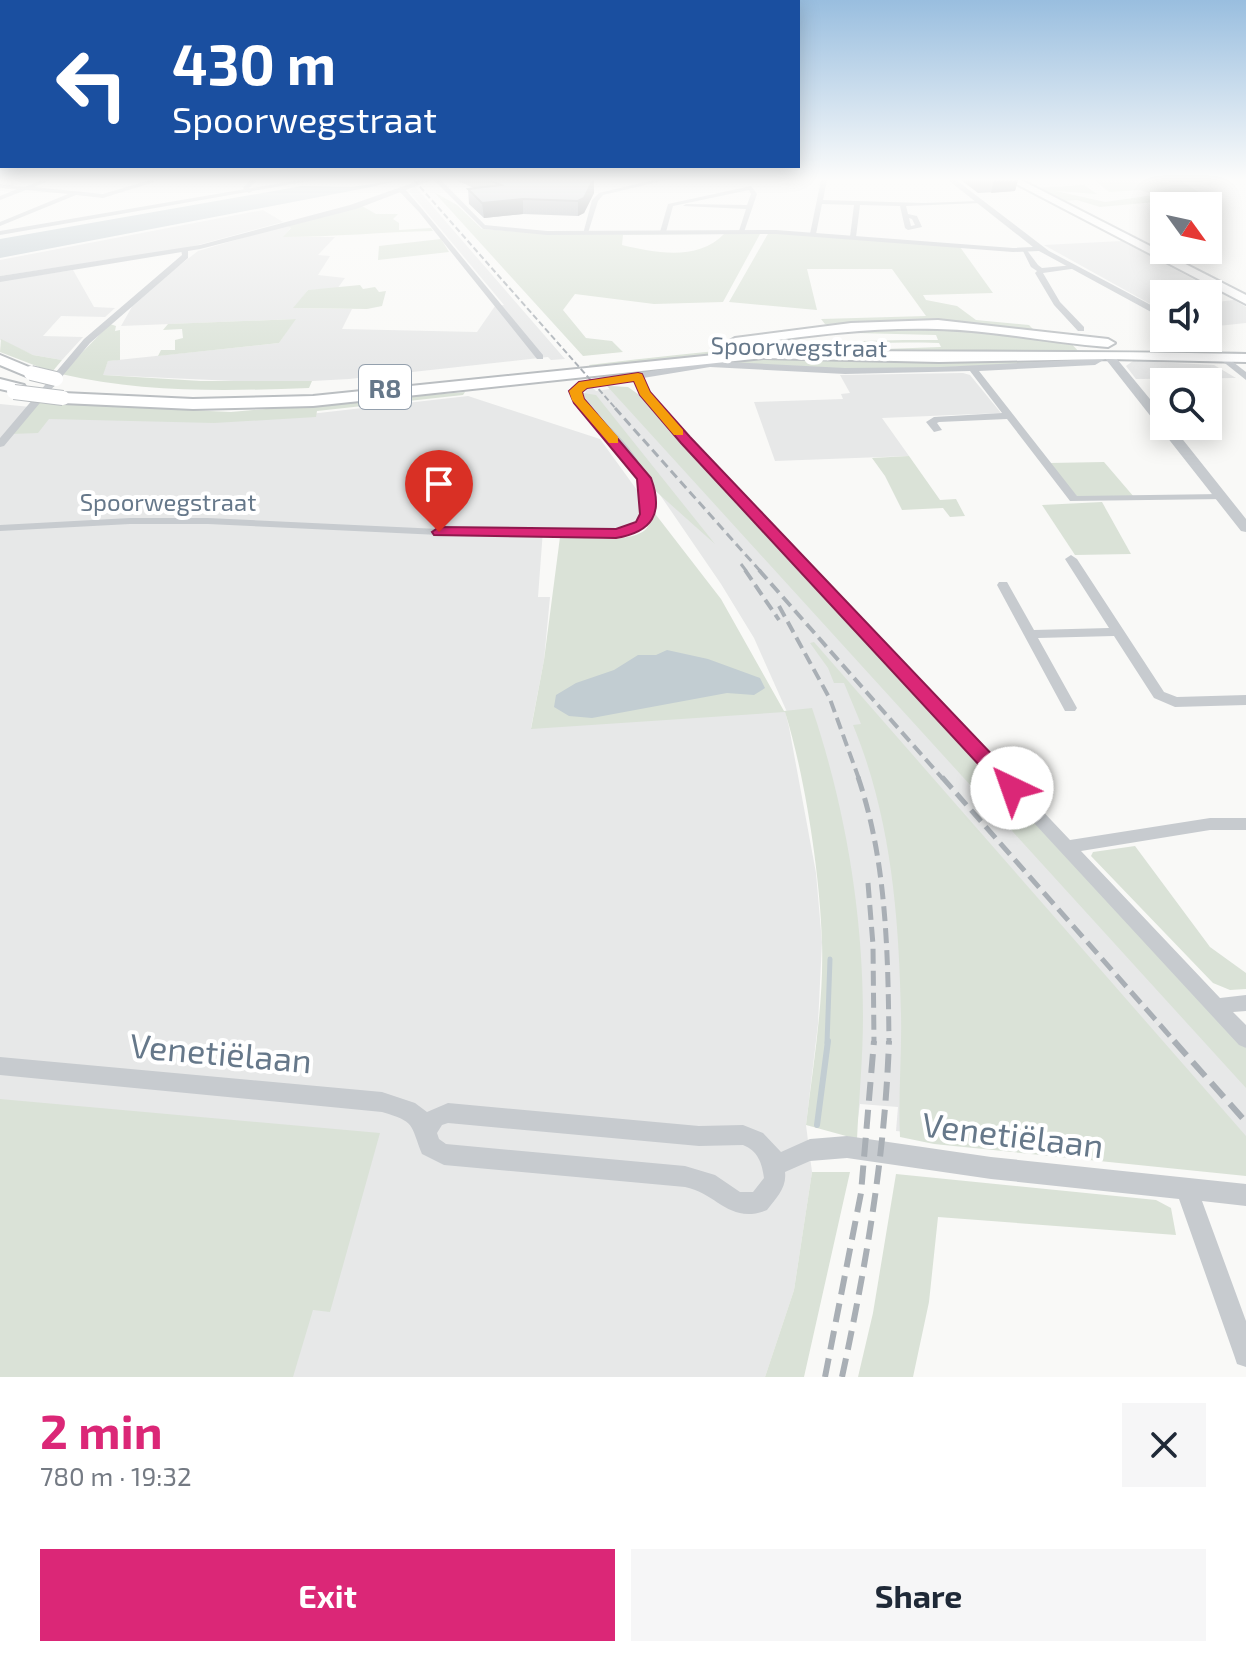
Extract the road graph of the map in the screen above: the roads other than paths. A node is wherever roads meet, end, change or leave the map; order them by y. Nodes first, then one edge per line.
1 (206, 244) edge
2 (448, 244) edge
3 (948, 244) edge
4 (1035, 244) edge
5 (1138, 244) edge
6 (1042, 249) junction
7 (183, 250) junction
8 (1024, 250) junction
9 (1071, 267) junction
10 (1041, 270) junction
11 (0, 279) edge
12 (1246, 300) edge
13 (1150, 309) edge
14 (1086, 335) junction
15 (1150, 342) edge
16 (1222, 348) edge
17 (1246, 349) edge
18 (1222, 351) edge
19 (1153, 352) edge
20 (1217, 352) edge
21 (1108, 355) junction
22 (540, 357) dead end
23 (1246, 358) edge
24 (0, 360) edge
25 (972, 368) junction
26 (0, 373) edge
27 (638, 377) junction
28 (1246, 377) edge
29 (15, 385) edge
30 (75, 392) junction
31 (1150, 406) edge
32 (1011, 416) junction
33 (937, 430) dead end
34 (1177, 440) edge
35 (0, 444) edge
36 (1222, 497) junction
37 (0, 528) edge
38 (1246, 528) edge
39 (1071, 559) dead end
40 (1003, 585) dead end
41 (1117, 632) junction
42 (1030, 634) junction
43 (1246, 700) edge
44 (1070, 708) dead end
45 (1246, 824) edge
46 (1068, 847) junction
47 (1246, 1003) edge
48 (1217, 1008) junction
49 (1246, 1039) edge
50 (0, 1066) edge
51 (428, 1126) junction
52 (775, 1165) junction
53 (1186, 1188) junction
54 (1246, 1195) edge
55 (1246, 1355) edge

1 - 7 street
2 - 22 street
3 - 8 street
4 - 6 street
5 - 12 main road
6 - 8 street
6 - 9 street
7 - 11 street
7 - 35 street
8 - 10 street
9 - 10 street
9 - 13 street
10 - 14 street
14 - 15 highway
14 - 30 highway, R8
16 - 17 highway
18 - 23 highway
19 - 21 highway
20 - 28 street
21 - 25 street, Spoorwegstraat
21 - 30 highway, R8
21 - 31 street
24 - 29 highway
25 - 27 street, Spoorwegstraat
25 - 32 street
26 - 29 highway
27 - 37 street, Spoorwegstraat
27 - 46 street
29 - 30 highway, bridge
29 - 30 highway, bridge
32 - 33 street
32 - 36 street
34 - 36 street
36 - 38 street
39 - 41 street
40 - 42 street
41 - 42 street
41 - 43 street
42 - 44 street
45 - 46 street
46 - 48 street
47 - 48 street
48 - 49 street
50 - 51 street, Venetiëlaan
51 - 52 street
51 - 52 street, Venetiëlaan
52 - 53 street, Venetiëlaan
53 - 54 street, Venetiëlaan
53 - 55 street

